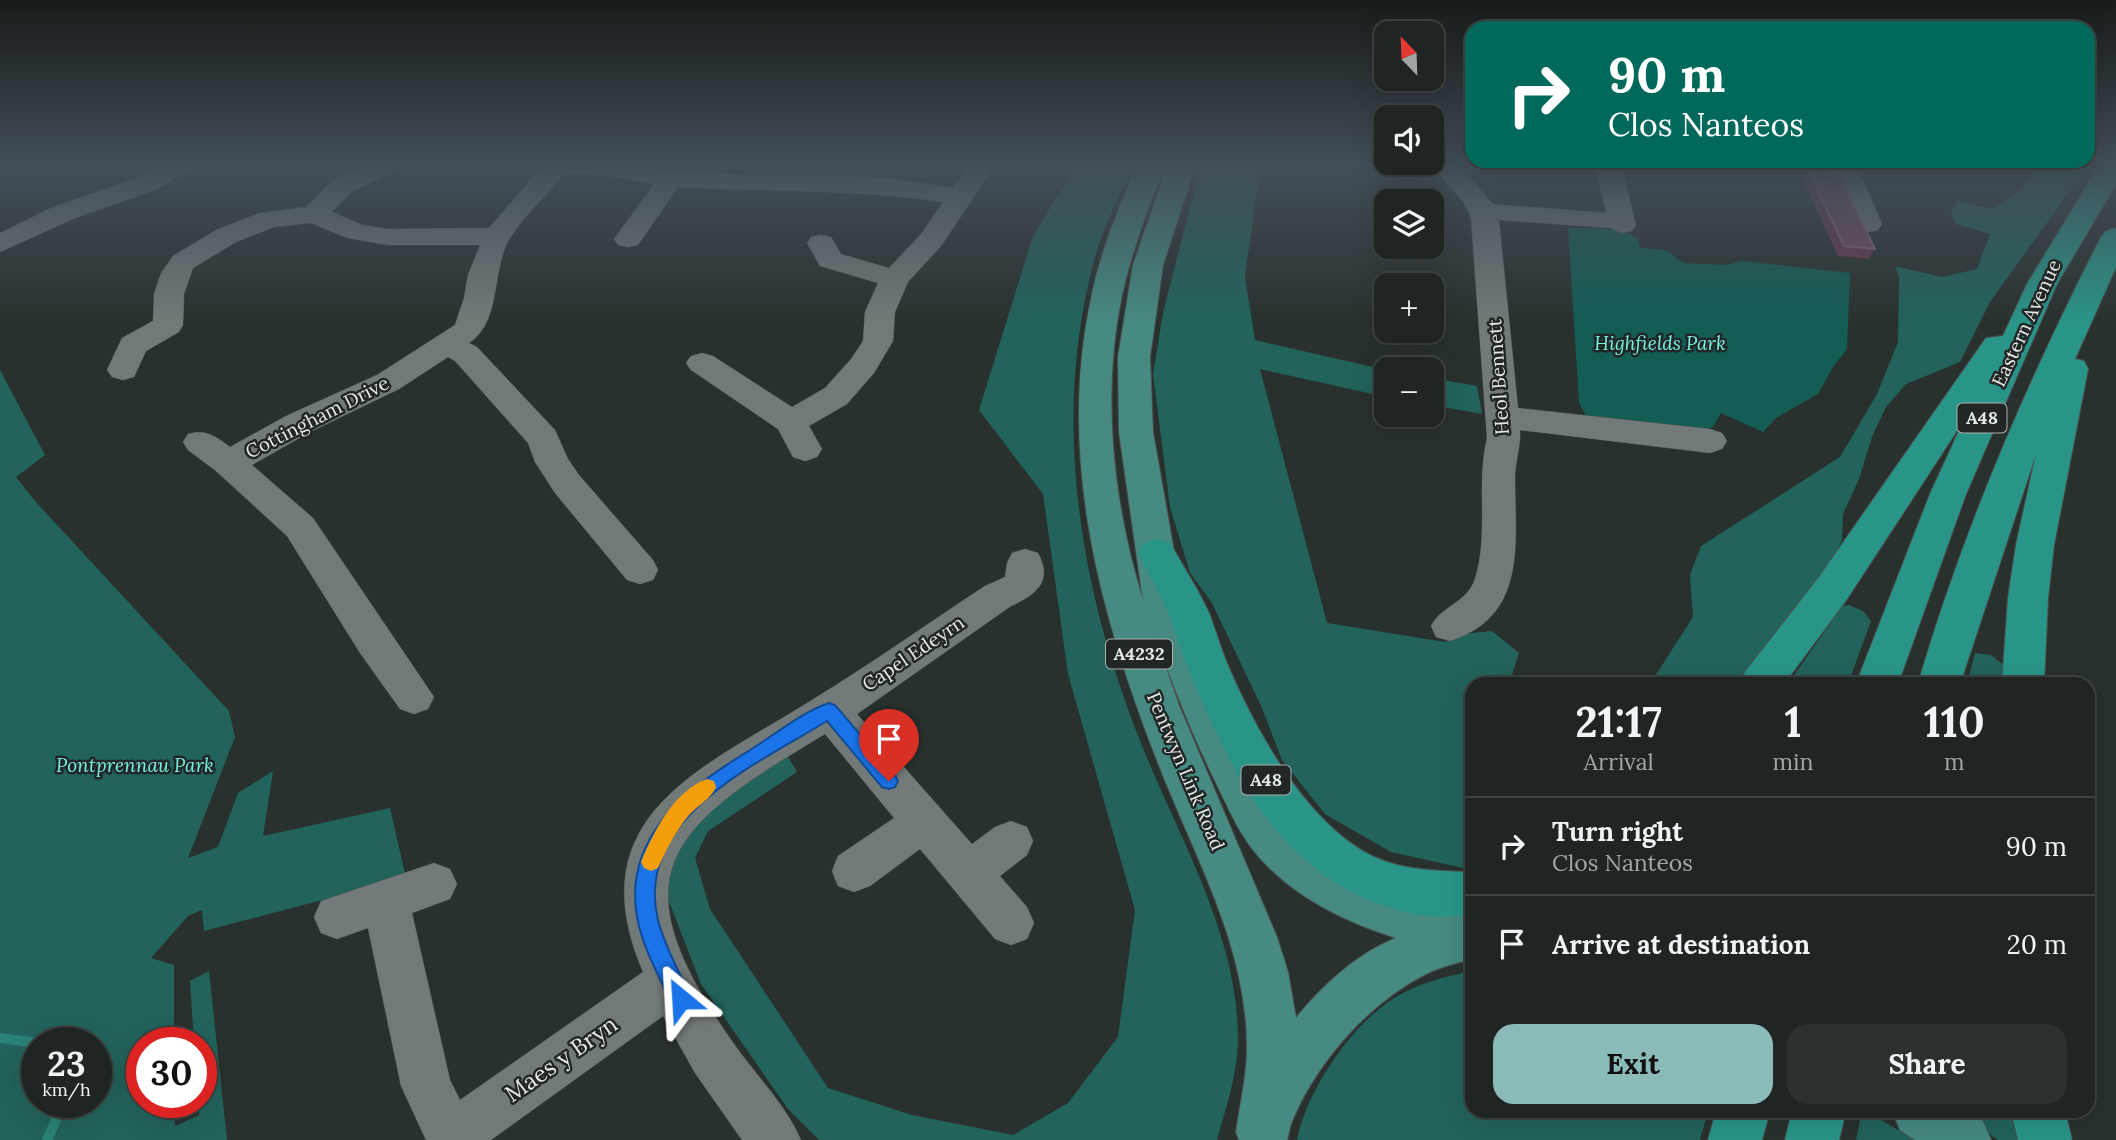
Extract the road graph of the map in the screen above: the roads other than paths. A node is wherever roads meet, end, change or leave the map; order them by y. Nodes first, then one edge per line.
1 (54, 217) edge
2 (285, 217) edge
3 (322, 217) edge
4 (513, 217) edge
5 (649, 217) edge
6 (947, 217) edge
7 (1132, 217) edge
8 (1164, 217) edge
9 (1484, 217) edge
10 (1551, 217) edge
11 (1613, 217) edge
12 (1865, 217) edge
13 (2082, 217) edge
14 (1868, 224) dead end
15 (497, 236) junction
16 (2116, 237) edge
17 (634, 243) joint
18 (821, 243) dead end
19 (0, 244) edge
20 (598, 247) dead end
21 (895, 279) junction
22 (2042, 284) junction
23 (2085, 298) junction
24 (447, 345) junction
25 (702, 363) dead end
26 (123, 370) dead end
27 (1503, 417) junction
28 (1710, 441) dead end
29 (200, 442) dead end
30 (228, 463) junction
31 (1157, 553) joint
32 (640, 570) dead end
33 (1029, 585) dead end
34 (1450, 626) dead end
35 (1765, 677) edge
36 (1880, 677) edge
37 (1941, 677) edge
38 (2023, 677) edge
39 (414, 697) dead end
40 (829, 710) junction
41 (923, 822) junction
42 (1011, 841) dead end
43 (854, 871) dead end
44 (969, 873) junction
45 (434, 884) dead end
46 (387, 900) junction
47 (337, 917) dead end
48 (1465, 919) edge
49 (1011, 923) dead end
50 (1465, 926) edge
51 (671, 981) junction
52 (1741, 1118) edge
53 (1817, 1118) edge
54 (1930, 1118) edge
55 (2040, 1118) edge
56 (1262, 1136) edge
57 (452, 1138) edge
58 (775, 1140) edge
59 (1735, 1140) edge
60 (1812, 1140) edge
61 (1964, 1140) edge
62 (2045, 1140) edge

1 - 19 street
2 - 26 street
3 - 15 street
4 - 15 street, Cottingham Drive
5 - 17 street
6 - 21 street
7 - 56 main road, Pentwyn Link Road / A4232
8 - 31 main road
9 - 27 street, Heol Bennett
10 - 11 street
12 - 14 street
13 - 22 highway, Eastern Avenue / A48
15 - 24 street, Cottingham Drive
16 - 23 highway, A48
17 - 20 street
18 - 21 street
21 - 25 street
22 - 35 highway
22 - 36 highway, Eastern Avenue / A48
23 - 37 highway, A48
23 - 38 highway
24 - 30 street, Cottingham Drive
24 - 32 street
27 - 28 street
27 - 34 street, Heol Bennett
29 - 30 street
30 - 39 street, Cottingham Drive
31 - 48 highway, A48
33 - 40 street, Capel Edeyrn
40 - 41 street
40 - 51 street, Capel Edeyrn
41 - 43 street
41 - 44 street
42 - 44 street
44 - 49 street
45 - 46 street
46 - 47 street
46 - 57 street, Maes y Bryn
50 - 56 main road, A4232
51 - 57 street, Maes y Bryn
51 - 58 street, Capel Edeyrn
52 - 59 highway
53 - 60 highway
54 - 61 main road
55 - 62 highway

